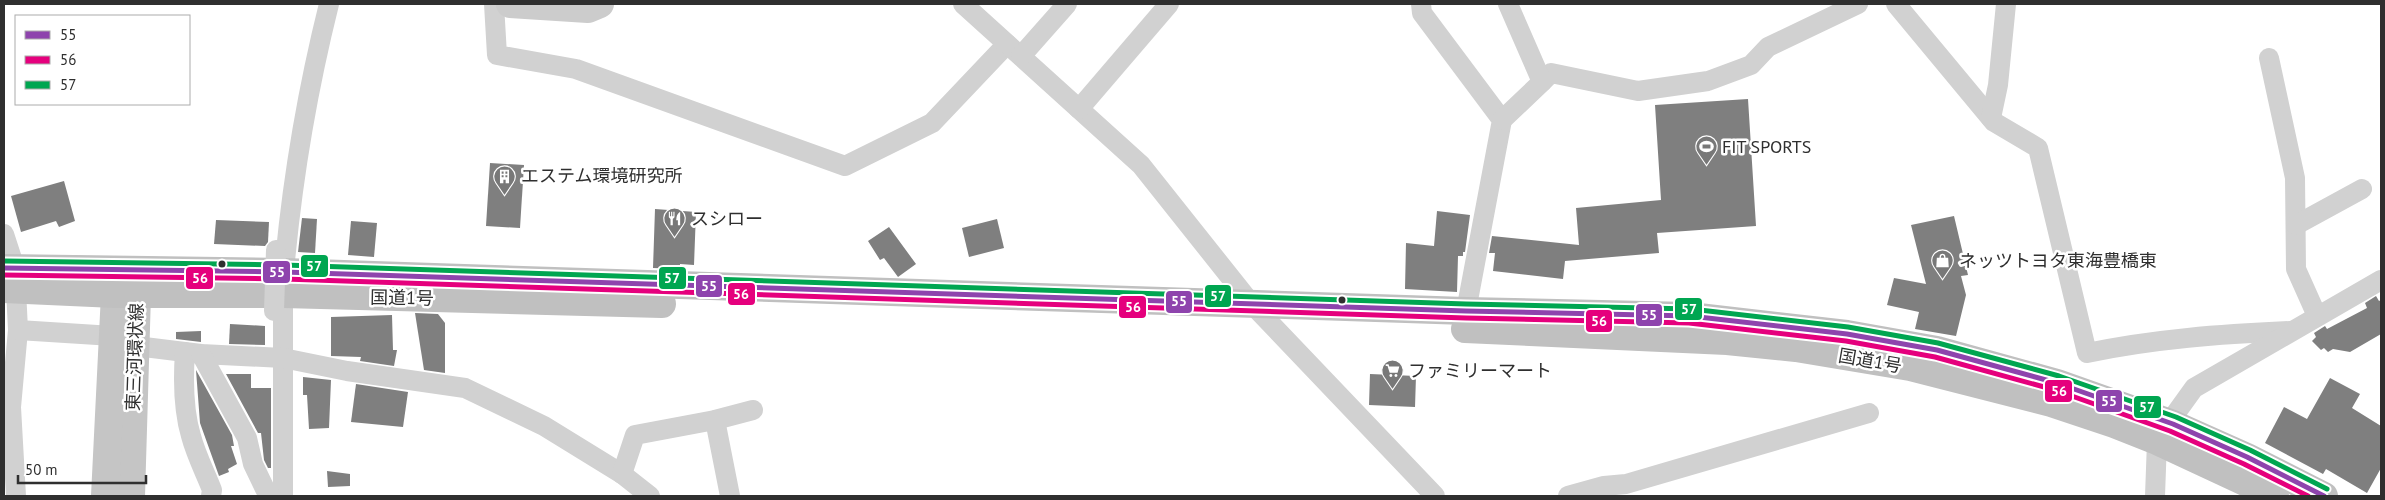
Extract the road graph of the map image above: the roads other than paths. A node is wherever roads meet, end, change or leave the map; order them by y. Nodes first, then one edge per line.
1 (329, 4) edge
2 (494, 4) edge
3 (510, 4) edge
4 (600, 4) edge
5 (963, 4) edge
6 (1067, 4) edge
7 (1169, 4) edge
8 (1421, 4) edge
9 (1508, 4) edge
10 (1858, 4) edge
11 (1896, 4) edge
12 (2006, 4) edge
13 (1014, 50) junction
14 (2269, 58) dead end
15 (1542, 82) junction
16 (1079, 109) junction
17 (1991, 118) junction
18 (1502, 120) junction
19 (2362, 190) dead end
20 (2296, 225) junction
21 (4, 234) edge
22 (10, 278) edge
23 (2381, 280) edge
24 (279, 282) junction
25 (126, 286) junction
26 (1259, 311) junction
27 (1466, 311) junction
28 (2317, 316) junction
29 (18, 330) junction
30 (2290, 331) junction
31 (124, 341) junction
32 (193, 353) junction
33 (283, 358) junction
34 (753, 410) dead end
35 (1869, 413) dead end
36 (715, 420) junction
37 (2165, 432) junction
38 (622, 474) junction
39 (16, 496) edge
40 (105, 496) edge
41 (131, 496) edge
42 (211, 496) edge
43 (271, 496) edge
44 (283, 496) edge
45 (650, 496) edge
46 (730, 496) edge
47 (1435, 496) edge
48 (1568, 496) edge
49 (2155, 496) edge
50 (2275, 496) edge
51 (2324, 496) edge

1 - 24 street
2 - 13 street
3 - 4 street
5 - 13 street
6 - 13 street
7 - 16 street
8 - 18 street
9 - 15 street
10 - 15 street
11 - 17 street
12 - 17 street
13 - 16 street
14 - 20 street
15 - 18 street
16 - 26 street
17 - 30 street
18 - 27 street
19 - 20 street
20 - 28 street
21 - 22 street
22 - 25 highway, 国道1号
22 - 29 street
23 - 28 street
24 - 25 highway, 国道1号
24 - 26 highway, 国道1号
24 - 33 street
25 - 31 main road, 東三河環状線
26 - 27 highway, 国道1号
26 - 37 highway, 国道1号
26 - 47 street
27 - 37 highway, 国道1号
28 - 30 street
29 - 31 street
29 - 39 street
30 - 37 street
31 - 32 street
31 - 40 main road, 東三河環状線
31 - 41 main road, 東三河環状線
32 - 33 street
32 - 42 street
32 - 43 street
33 - 38 street
33 - 44 street
34 - 36 street
35 - 48 street
36 - 38 street
36 - 46 street
37 - 49 street
37 - 50 highway, 国道1号
37 - 51 highway, 国道1号
38 - 45 street

